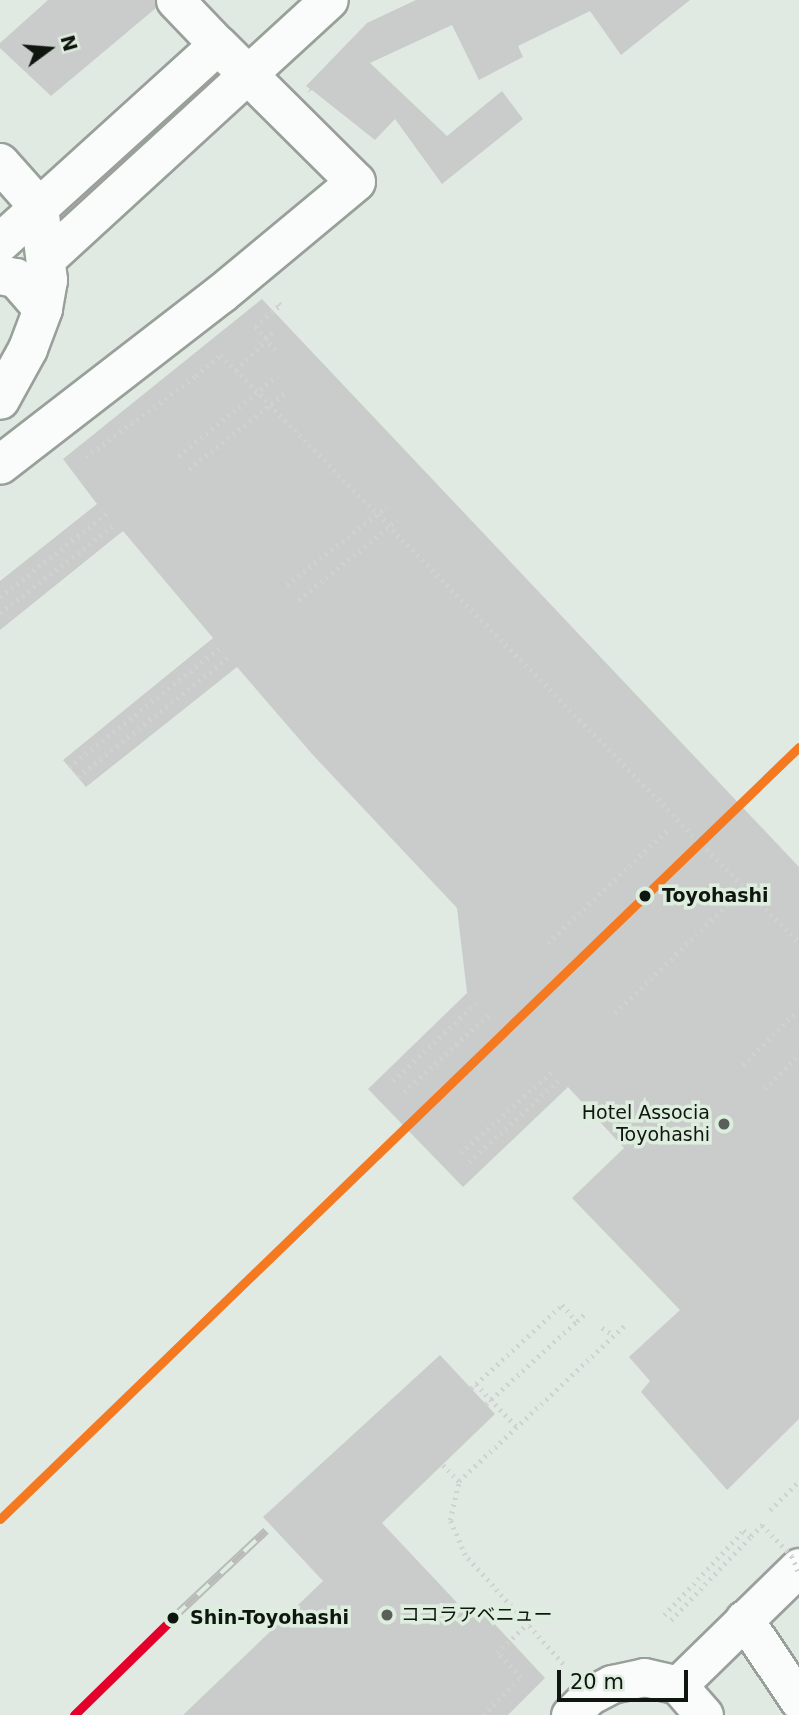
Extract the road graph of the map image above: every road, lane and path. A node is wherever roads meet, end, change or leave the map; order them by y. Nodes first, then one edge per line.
1 (175, 0) edge
2 (329, 0) edge
3 (218, 45) junction
4 (249, 74) junction
5 (0, 163) edge
6 (39, 207) junction
7 (1, 248) edge
8 (47, 258) junction
9 (43, 309) junction
10 (265, 338) dead end
11 (235, 370) junction
12 (273, 379) dead end
13 (284, 394) dead end
14 (0, 400) edge
15 (179, 456) dead end
16 (86, 457) dead end
17 (0, 465) edge
18 (189, 469) dead end
19 (387, 506) dead end
20 (107, 513) dead end
21 (397, 520) dead end
22 (115, 524) dead end
23 (287, 585) dead end
24 (0, 597) edge
25 (299, 600) dead end
26 (0, 613) edge
27 (221, 647) dead end
28 (229, 657) dead end
29 (69, 767) dead end
30 (78, 777) dead end
31 (668, 829) dead end
32 (729, 903) dead end
33 (548, 943) dead end
34 (799, 943) edge
35 (477, 1002) dead end
36 (797, 1011) dead end
37 (615, 1013) dead end
38 (489, 1014) dead end
39 (799, 1054) edge
40 (743, 1065) dead end
41 (552, 1070) dead end
42 (560, 1079) dead end
43 (393, 1081) dead end
44 (765, 1089) dead end
45 (404, 1092) dead end
46 (461, 1153) dead end
47 (470, 1163) dead end
48 (587, 1312) dead end
49 (577, 1321) junction
50 (602, 1328) dead end
51 (489, 1402) junction
52 (516, 1426) junction
53 (443, 1465) dead end
54 (459, 1481) junction
55 (799, 1481) edge
56 (770, 1510) dead end
57 (751, 1536) junction
58 (799, 1567) edge
59 (799, 1573) edge
60 (664, 1615) dead end
61 (533, 1618) dead end
62 (744, 1619) junction
63 (671, 1620) dead end
64 (566, 1668) dead end
65 (678, 1685) junction
66 (799, 1701) edge
67 (483, 1715) edge
68 (570, 1715) edge
69 (704, 1715) edge

1 - 3 street
2 - 4 street
3 - 4 street
3 - 6 street
4 - 8 street
4 - 17 street
5 - 6 street
6 - 7 street
6 - 8 street
7 - 9 street
8 - 9 street
9 - 14 street
10 - 11 path, bridge
11 - 16 path, bridge
11 - 34 path, bridge
12 - 15 path
13 - 18 path
19 - 23 path
20 - 24 path
21 - 25 path
22 - 26 path
27 - 29 path
28 - 30 path
31 - 33 path
32 - 37 path
35 - 43 path
36 - 40 path
38 - 45 path
39 - 44 path
41 - 46 path
42 - 47 path
48 - 49 path
49 - 51 path
49 - 51 path
50 - 52 path
51 - 52 path
52 - 54 path
53 - 54 path
54 - 64 path
55 - 56 path
57 - 59 path, bridge
57 - 60 path
57 - 63 path
58 - 62 street
61 - 67 path, bridge
62 - 65 street
62 - 66 street
65 - 68 street
65 - 69 street

